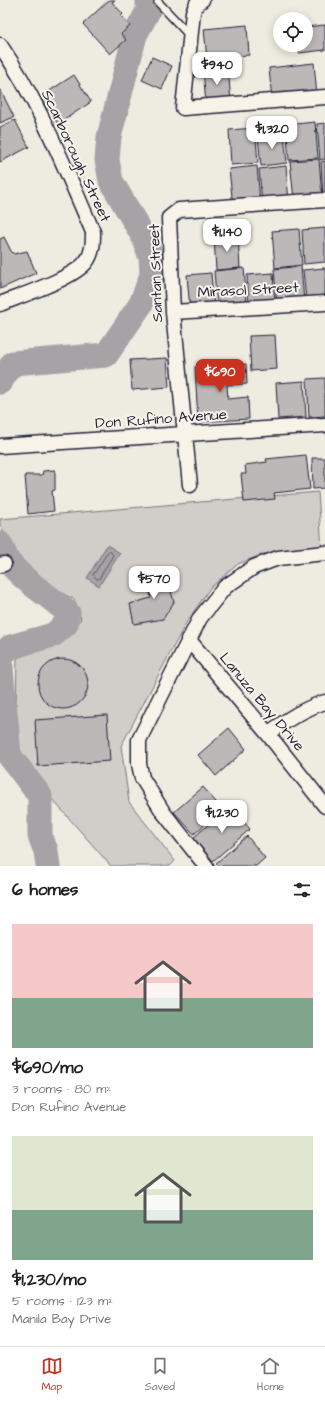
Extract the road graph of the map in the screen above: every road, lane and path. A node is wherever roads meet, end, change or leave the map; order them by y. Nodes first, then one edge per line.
1 (202, 0) edge
2 (158, 2) dead end
3 (191, 36) junction
4 (0, 45) edge
5 (325, 97) edge
6 (325, 200) edge
7 (325, 303) edge
8 (0, 304) edge
9 (173, 312) junction
10 (325, 425) edge
11 (184, 434) junction
12 (0, 446) edge
13 (190, 485) dead end
14 (325, 553) edge
15 (188, 639) junction
16 (325, 702) edge
17 (268, 734) junction
18 (325, 806) edge
19 (199, 864) edge

1 - 3 street
2 - 3 lane
3 - 5 street
4 - 8 street, Scarborough Street
6 - 9 street, Santan Street
7 - 9 street, Mirasol Street
9 - 11 street, Santan Street
10 - 11 street, Don Rufino Avenue
11 - 12 street, Don Rufino Avenue
11 - 13 street, Santan Street
14 - 15 street
15 - 17 street, Lanuza Bay Drive
15 - 19 street
16 - 17 street
17 - 18 street, Lanuza Bay Drive

